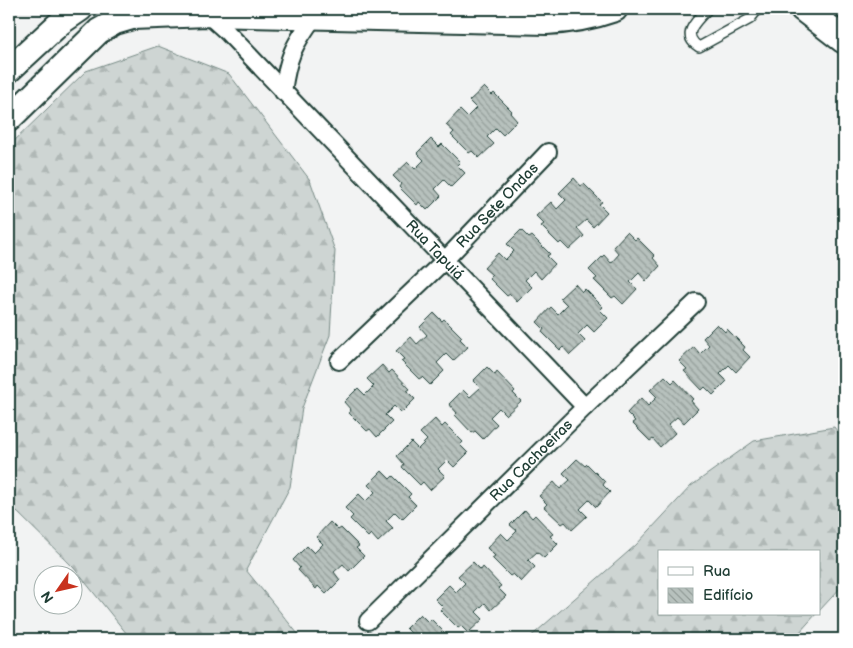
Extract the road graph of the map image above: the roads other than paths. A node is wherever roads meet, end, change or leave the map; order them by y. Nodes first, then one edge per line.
1 (80, 9) edge
2 (708, 9) edge
3 (758, 9) edge
4 (804, 9) edge
5 (602, 11) edge
6 (273, 12) edge
7 (207, 14) junction
8 (314, 17) junction
9 (844, 40) edge
10 (9, 70) edge
11 (283, 92) junction
12 (9, 119) edge
13 (548, 152) dead end
14 (445, 260) junction
15 (696, 302) dead end
16 (339, 361) dead end
17 (585, 407) junction
18 (368, 621) dead end

1 - 10 street
2 - 3 lane
4 - 9 main road
5 - 8 street
6 - 7 street
6 - 8 street
7 - 11 street, Rua Tapuiá
7 - 12 street
8 - 11 street
11 - 14 street, Rua Tapuiá
13 - 14 street, Rua Sete Ondas
14 - 16 street, Rua Sete Ondas
14 - 17 street, Rua Tapuiá
15 - 17 street, Rua Cachoeiras
17 - 18 street, Rua Cachoeiras

